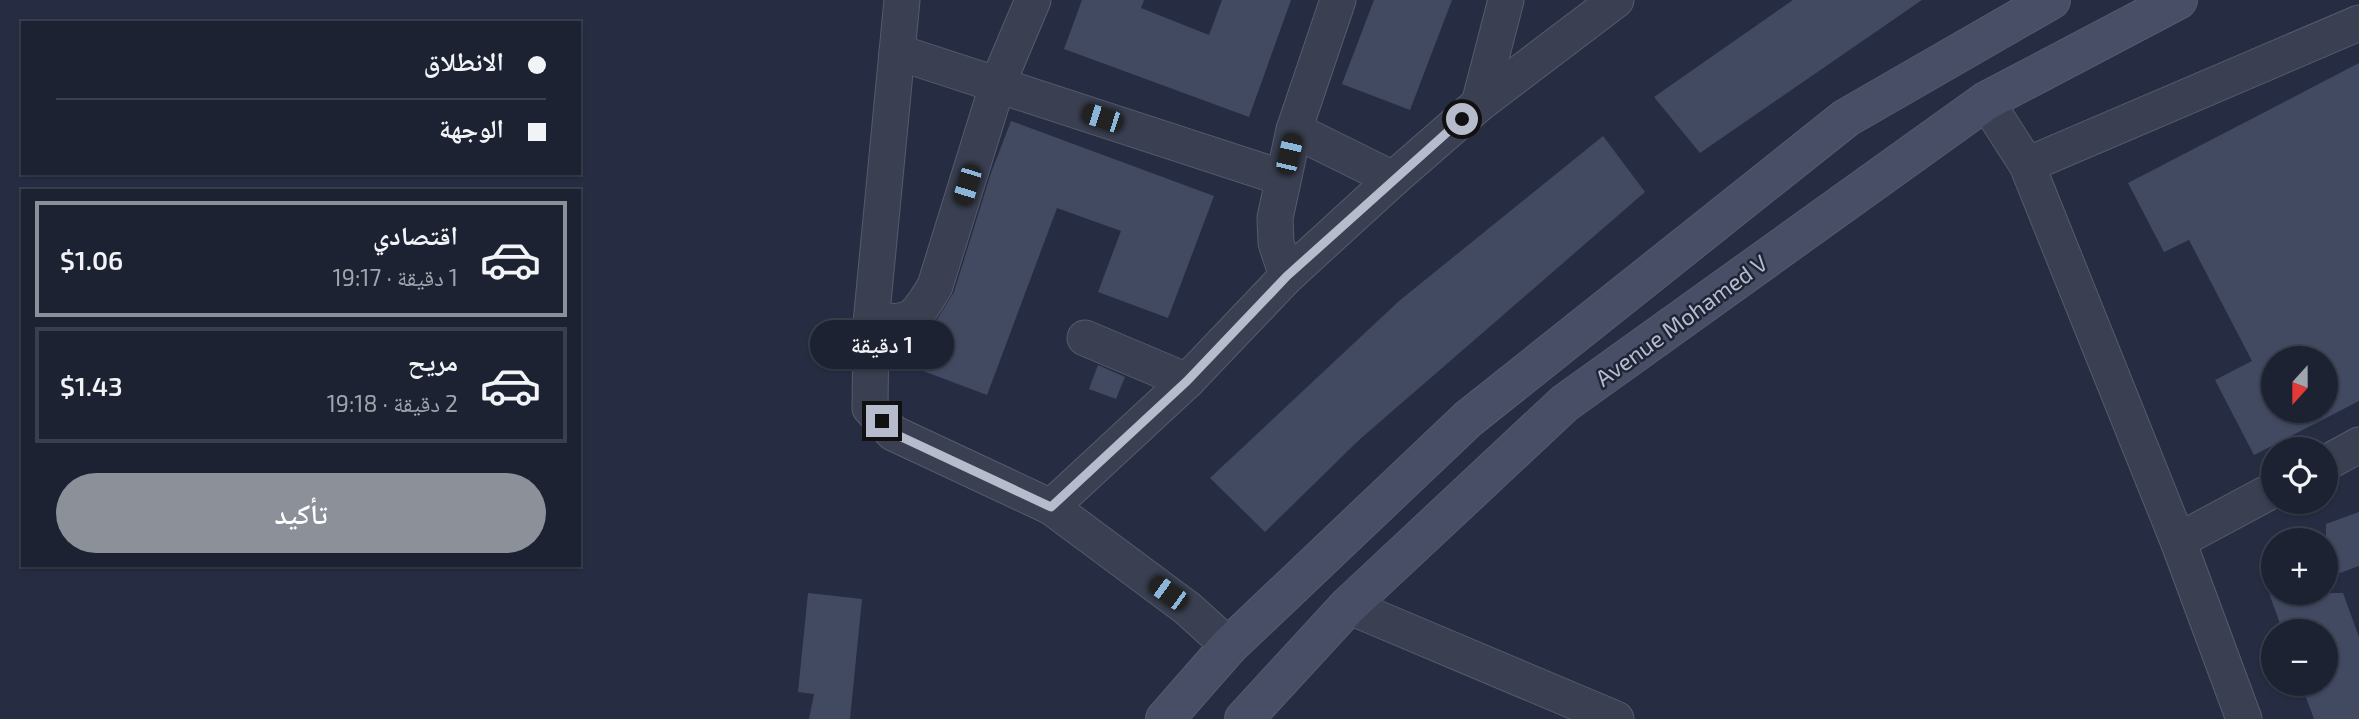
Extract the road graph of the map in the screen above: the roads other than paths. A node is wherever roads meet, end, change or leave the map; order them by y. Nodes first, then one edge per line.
1 (902, 0) edge
2 (1032, 0) edge
3 (1338, 0) edge
4 (1506, 0) edge
5 (1616, 0) edge
6 (2051, 0) edge
7 (2178, 0) edge
8 (2353, 16) edge
9 (898, 52) junction
10 (998, 83) junction
11 (1986, 101) junction
12 (1479, 104) junction
13 (1294, 130) junction
14 (2027, 165) junction
15 (1283, 178) junction
16 (1393, 179) junction
17 (1287, 276) junction
18 (870, 323) junction
19 (1085, 338) dead end
20 (1187, 381) junction
21 (2359, 445) edge
22 (2338, 456) edge
23 (2261, 497) edge
24 (1051, 507) junction
25 (2178, 541) junction
26 (1348, 606) junction
27 (1229, 646) junction
28 (1165, 719) edge
29 (1244, 719) edge
30 (1616, 719) edge
31 (2244, 719) edge

1 - 9 street
2 - 10 street
3 - 13 street
4 - 12 street
5 - 12 street
6 - 27 street
7 - 11 street, Avenue Mohamed V
8 - 14 street
9 - 10 street
9 - 18 street
10 - 15 street
10 - 18 street
11 - 14 street
11 - 26 street, Avenue Mohamed V
12 - 16 street
13 - 15 street
13 - 16 street
14 - 25 street
15 - 17 street
16 - 17 street
17 - 20 street
18 - 24 street
19 - 20 street
20 - 24 street
21 - 22 street
23 - 25 street
24 - 27 street
25 - 31 street
26 - 29 street, Avenue Mohamed V
26 - 30 street
27 - 28 street

